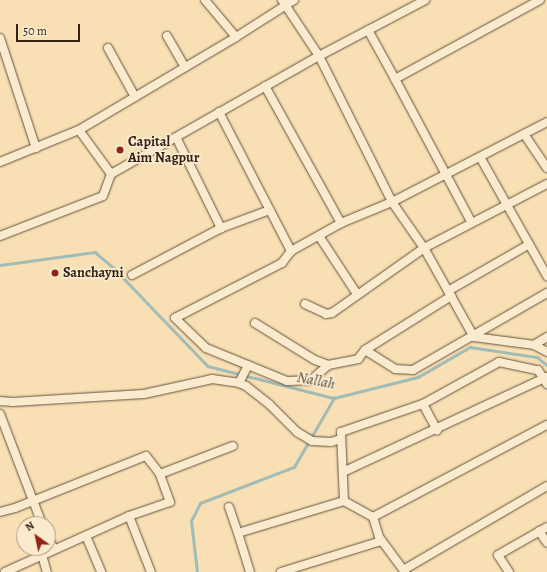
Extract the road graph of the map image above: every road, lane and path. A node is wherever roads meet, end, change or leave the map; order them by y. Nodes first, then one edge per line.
1 (205, 0) edge
2 (294, 0) edge
3 (425, 0) edge
4 (540, 0) edge
5 (284, 2) edge
6 (368, 30) junction
7 (167, 36) dead end
8 (236, 36) junction
9 (0, 38) edge
10 (108, 48) dead end
11 (2, 52) edge
12 (319, 56) junction
13 (185, 67) junction
14 (395, 79) junction
15 (265, 86) junction
16 (135, 97) junction
17 (220, 112) junction
18 (547, 122) edge
19 (79, 130) junction
20 (524, 134) junction
21 (176, 137) junction
22 (36, 148) junction
23 (480, 157) junction
24 (0, 162) edge
25 (547, 168) edge
26 (111, 174) junction
27 (447, 174) junction
28 (547, 184) edge
29 (392, 202) junction
30 (506, 206) junction
31 (270, 210) junction
32 (341, 223) junction
33 (472, 223) junction
34 (221, 228) junction
35 (0, 236) edge
36 (319, 236) junction
37 (528, 245) junction
38 (424, 248) junction
39 (291, 252) junction
40 (132, 275) dead end
41 (547, 276) edge
42 (547, 293) edge
43 (357, 294) junction
44 (450, 294) junction
45 (305, 304) dead end
46 (255, 324) dead end
47 (474, 337) junction
48 (547, 337) edge
49 (534, 345) junction
50 (365, 350) junction
51 (547, 352) edge
52 (248, 365) junction
53 (328, 365) junction
54 (546, 380) edge
55 (239, 383) junction
56 (0, 401) edge
57 (423, 404) junction
58 (0, 414) edge
59 (547, 425) edge
60 (437, 430) junction
61 (341, 439) junction
62 (233, 446) dead end
63 (343, 472) junction
64 (160, 474) junction
65 (547, 486) edge
66 (33, 501) junction
67 (344, 501) junction
68 (229, 507) dead end
69 (0, 512) edge
70 (39, 516) edge
71 (129, 516) junction
72 (373, 517) junction
73 (547, 527) edge
74 (539, 531) junction
75 (238, 533) junction
76 (86, 536) junction
77 (381, 541) junction
78 (547, 543) edge
79 (56, 549) edge
80 (40, 556) edge
81 (42, 556) edge
82 (405, 570) edge
83 (5, 572) edge
84 (47, 572) edge
85 (101, 572) edge
86 (151, 572) edge
87 (250, 572) edge
88 (281, 572) edge
89 (509, 572) edge

1 - 8 street
2 - 5 street
3 - 6 street
4 - 14 street
5 - 8 street
5 - 12 street
6 - 12 street
6 - 14 street
7 - 13 street
8 - 13 street
9 - 11 street
10 - 16 street
11 - 22 street
12 - 15 street
12 - 29 street
13 - 16 street
14 - 27 street
15 - 17 street
15 - 32 street
16 - 19 street
17 - 21 street
17 - 31 street
18 - 20 street
19 - 22 street
19 - 26 street
20 - 23 street
20 - 25 street
21 - 26 street
21 - 34 street
22 - 24 street
23 - 27 street
23 - 30 street
26 - 35 street
27 - 29 street
27 - 33 street
28 - 30 street
29 - 32 street
29 - 38 street
30 - 33 street
30 - 37 street
31 - 34 street
31 - 39 street
32 - 36 street
33 - 38 street
34 - 40 street
36 - 39 street
36 - 43 street
37 - 41 street
37 - 44 street
38 - 43 street
38 - 44 street
39 - 52 street
42 - 47 street
43 - 45 street
44 - 47 street
44 - 50 street
46 - 53 street
47 - 49 street
47 - 50 street
48 - 49 street
49 - 51 street
50 - 53 street
52 - 53 street
52 - 55 street
54 - 57 street
54 - 60 street
55 - 56 street
55 - 61 street
57 - 60 street
57 - 61 street
58 - 66 street
59 - 72 street
60 - 63 street
61 - 63 street
62 - 64 street
63 - 67 street
64 - 66 street
64 - 71 street
65 - 82 street
66 - 69 street
66 - 70 street
67 - 72 street
67 - 75 street
68 - 75 street
71 - 76 street
71 - 86 street
72 - 77 street
73 - 74 street
74 - 78 street
74 - 89 street
75 - 87 street
76 - 79 street
76 - 85 street
77 - 82 street
77 - 88 street
80 - 83 street
81 - 84 street

